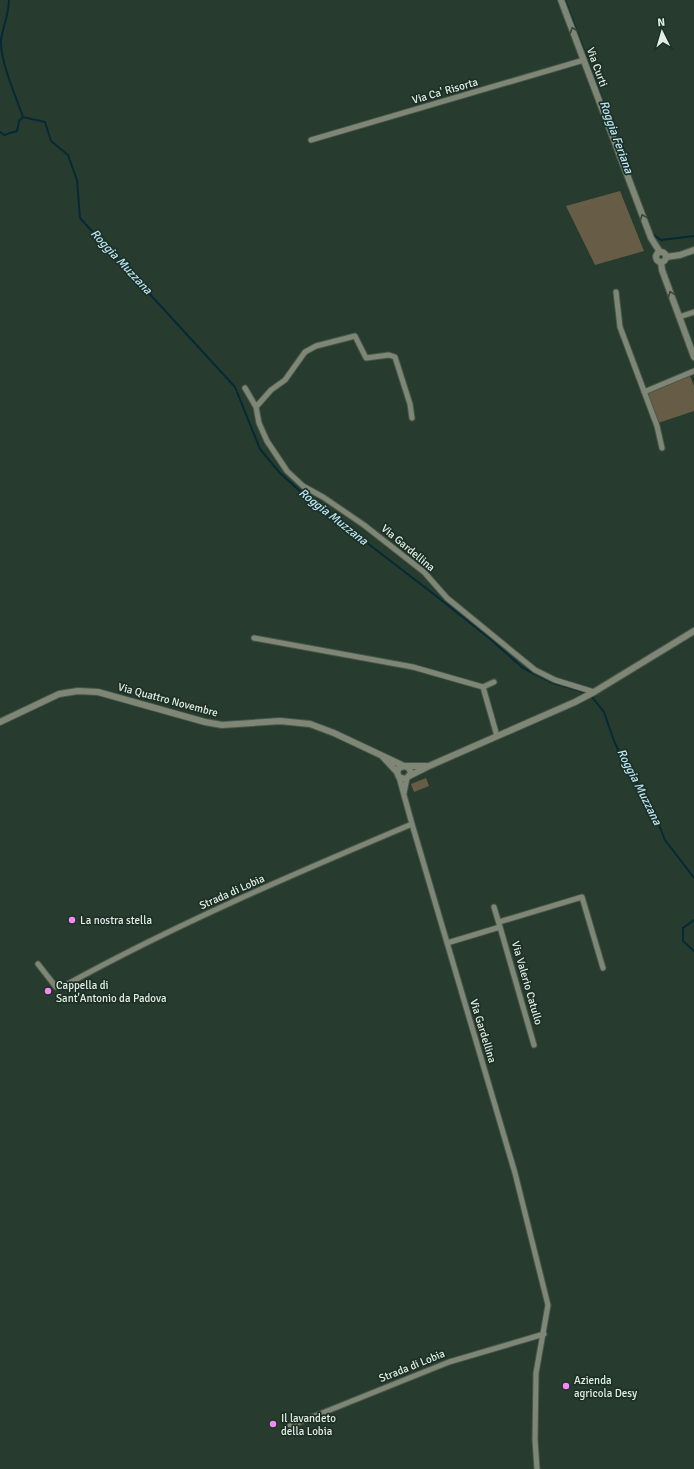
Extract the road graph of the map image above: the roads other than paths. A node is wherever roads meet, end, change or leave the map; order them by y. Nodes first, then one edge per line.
1 (561, 0) edge
2 (584, 60) junction
3 (311, 140) dead end
4 (694, 250) edge
5 (660, 252) junction
6 (666, 257) junction
7 (661, 262) junction
8 (616, 292) dead end
9 (694, 312) edge
10 (679, 317) junction
11 (694, 357) edge
12 (694, 371) edge
13 (245, 388) dead end
14 (644, 392) junction
15 (256, 407) junction
16 (412, 418) dead end
17 (662, 448) dead end
18 (694, 630) edge
19 (254, 638) dead end
20 (494, 682) dead end
21 (483, 687) junction
22 (591, 694) junction
23 (0, 722) edge
24 (497, 736) junction
25 (379, 754) junction
26 (405, 766) junction
27 (429, 766) junction
28 (398, 774) junction
29 (408, 777) junction
30 (404, 796) junction
31 (412, 824) junction
32 (494, 907) dead end
33 (499, 925) junction
34 (447, 943) junction
35 (38, 964) dead end
36 (603, 968) dead end
37 (534, 1045) dead end
38 (544, 1334) junction
39 (290, 1426) dead end
40 (537, 1469) edge

2 -> 1 street, Via Curti
2 - 3 street, Via Ca' Risorta
5 -> 2 street, Via Curti
4 - 6 street
5 - 6 street, Via Curti
5 - 7 street, Via Curti
6 - 7 street
10 -> 7 street, Via Curti
8 - 14 street
9 - 10 street
10 - 11 street, Via Curti
12 - 14 street
13 - 15 street, Via Gardellina
14 - 17 street
15 - 16 street
15 - 22 street, Via Gardellina
18 - 22 street
19 - 21 street
20 - 21 street
21 - 24 street
22 - 24 street
23 - 25 street, Via Quattro Novembre
24 - 27 street
25 - 26 street, Via Quattro Novembre
25 - 28 street, Via Quattro Novembre
26 - 27 street
26 - 28 street
26 - 29 street
27 - 29 street
28 - 29 street
28 - 30 street, Via Gardellina
29 - 30 street, Via Gardellina
30 - 31 street, Via Gardellina
31 - 34 street, Via Gardellina
31 - 35 street, Strada di Lobia
32 - 33 street, Via Valerio Catullo
33 - 34 street
33 - 36 street
33 - 37 street, Via Valerio Catullo
34 - 38 street, Via Gardellina
38 - 39 street, Strada di Lobia
38 - 40 street

